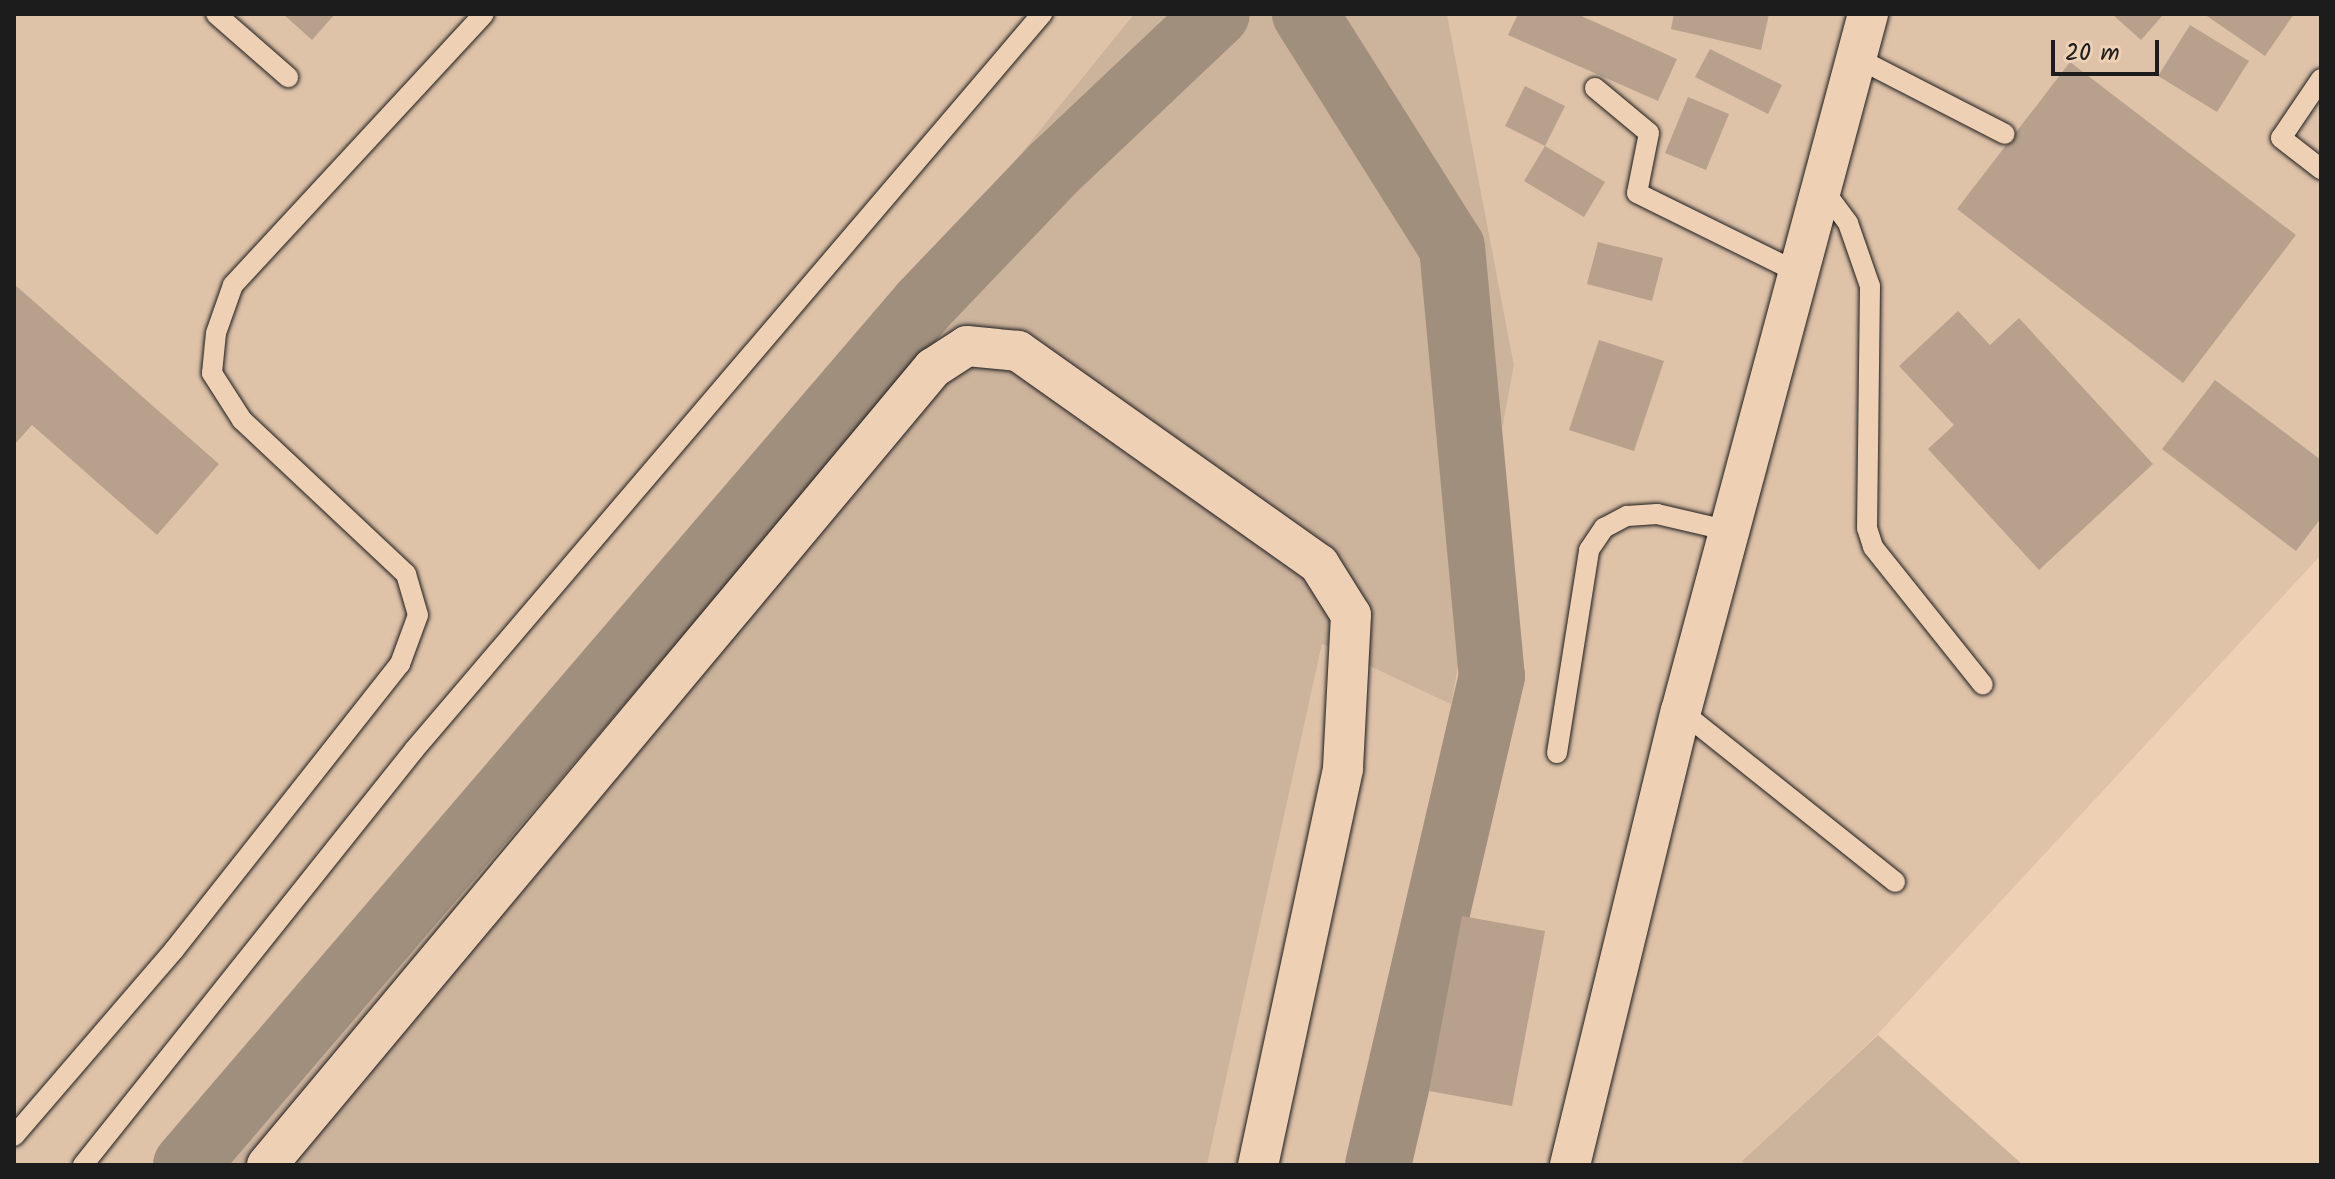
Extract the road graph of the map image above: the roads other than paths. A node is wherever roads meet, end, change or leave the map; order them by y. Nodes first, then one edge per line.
1 (216, 14) edge
2 (484, 14) edge
3 (1042, 14) edge
4 (1868, 14) edge
5 (1857, 58) junction
6 (288, 77) dead end
7 (2321, 79) edge
8 (1595, 88) dead end
9 (2005, 134) dead end
10 (2321, 169) edge
11 (1822, 188) junction
12 (1801, 274) junction
13 (1730, 531) junction
14 (1983, 685) dead end
15 (1681, 711) junction
16 (1557, 753) dead end
17 (1895, 882) dead end
18 (14, 1136) edge
19 (83, 1165) edge
20 (267, 1165) edge
21 (1258, 1165) edge
22 (1570, 1165) edge

1 - 6 lane
2 - 18 lane
3 - 19 lane
4 - 5 street
5 - 9 lane
5 - 11 street
7 - 10 lane
8 - 12 lane
11 - 12 street
11 - 14 lane
12 - 13 street
13 - 15 street
13 - 16 lane
15 - 17 lane
15 - 22 street
20 - 21 street

